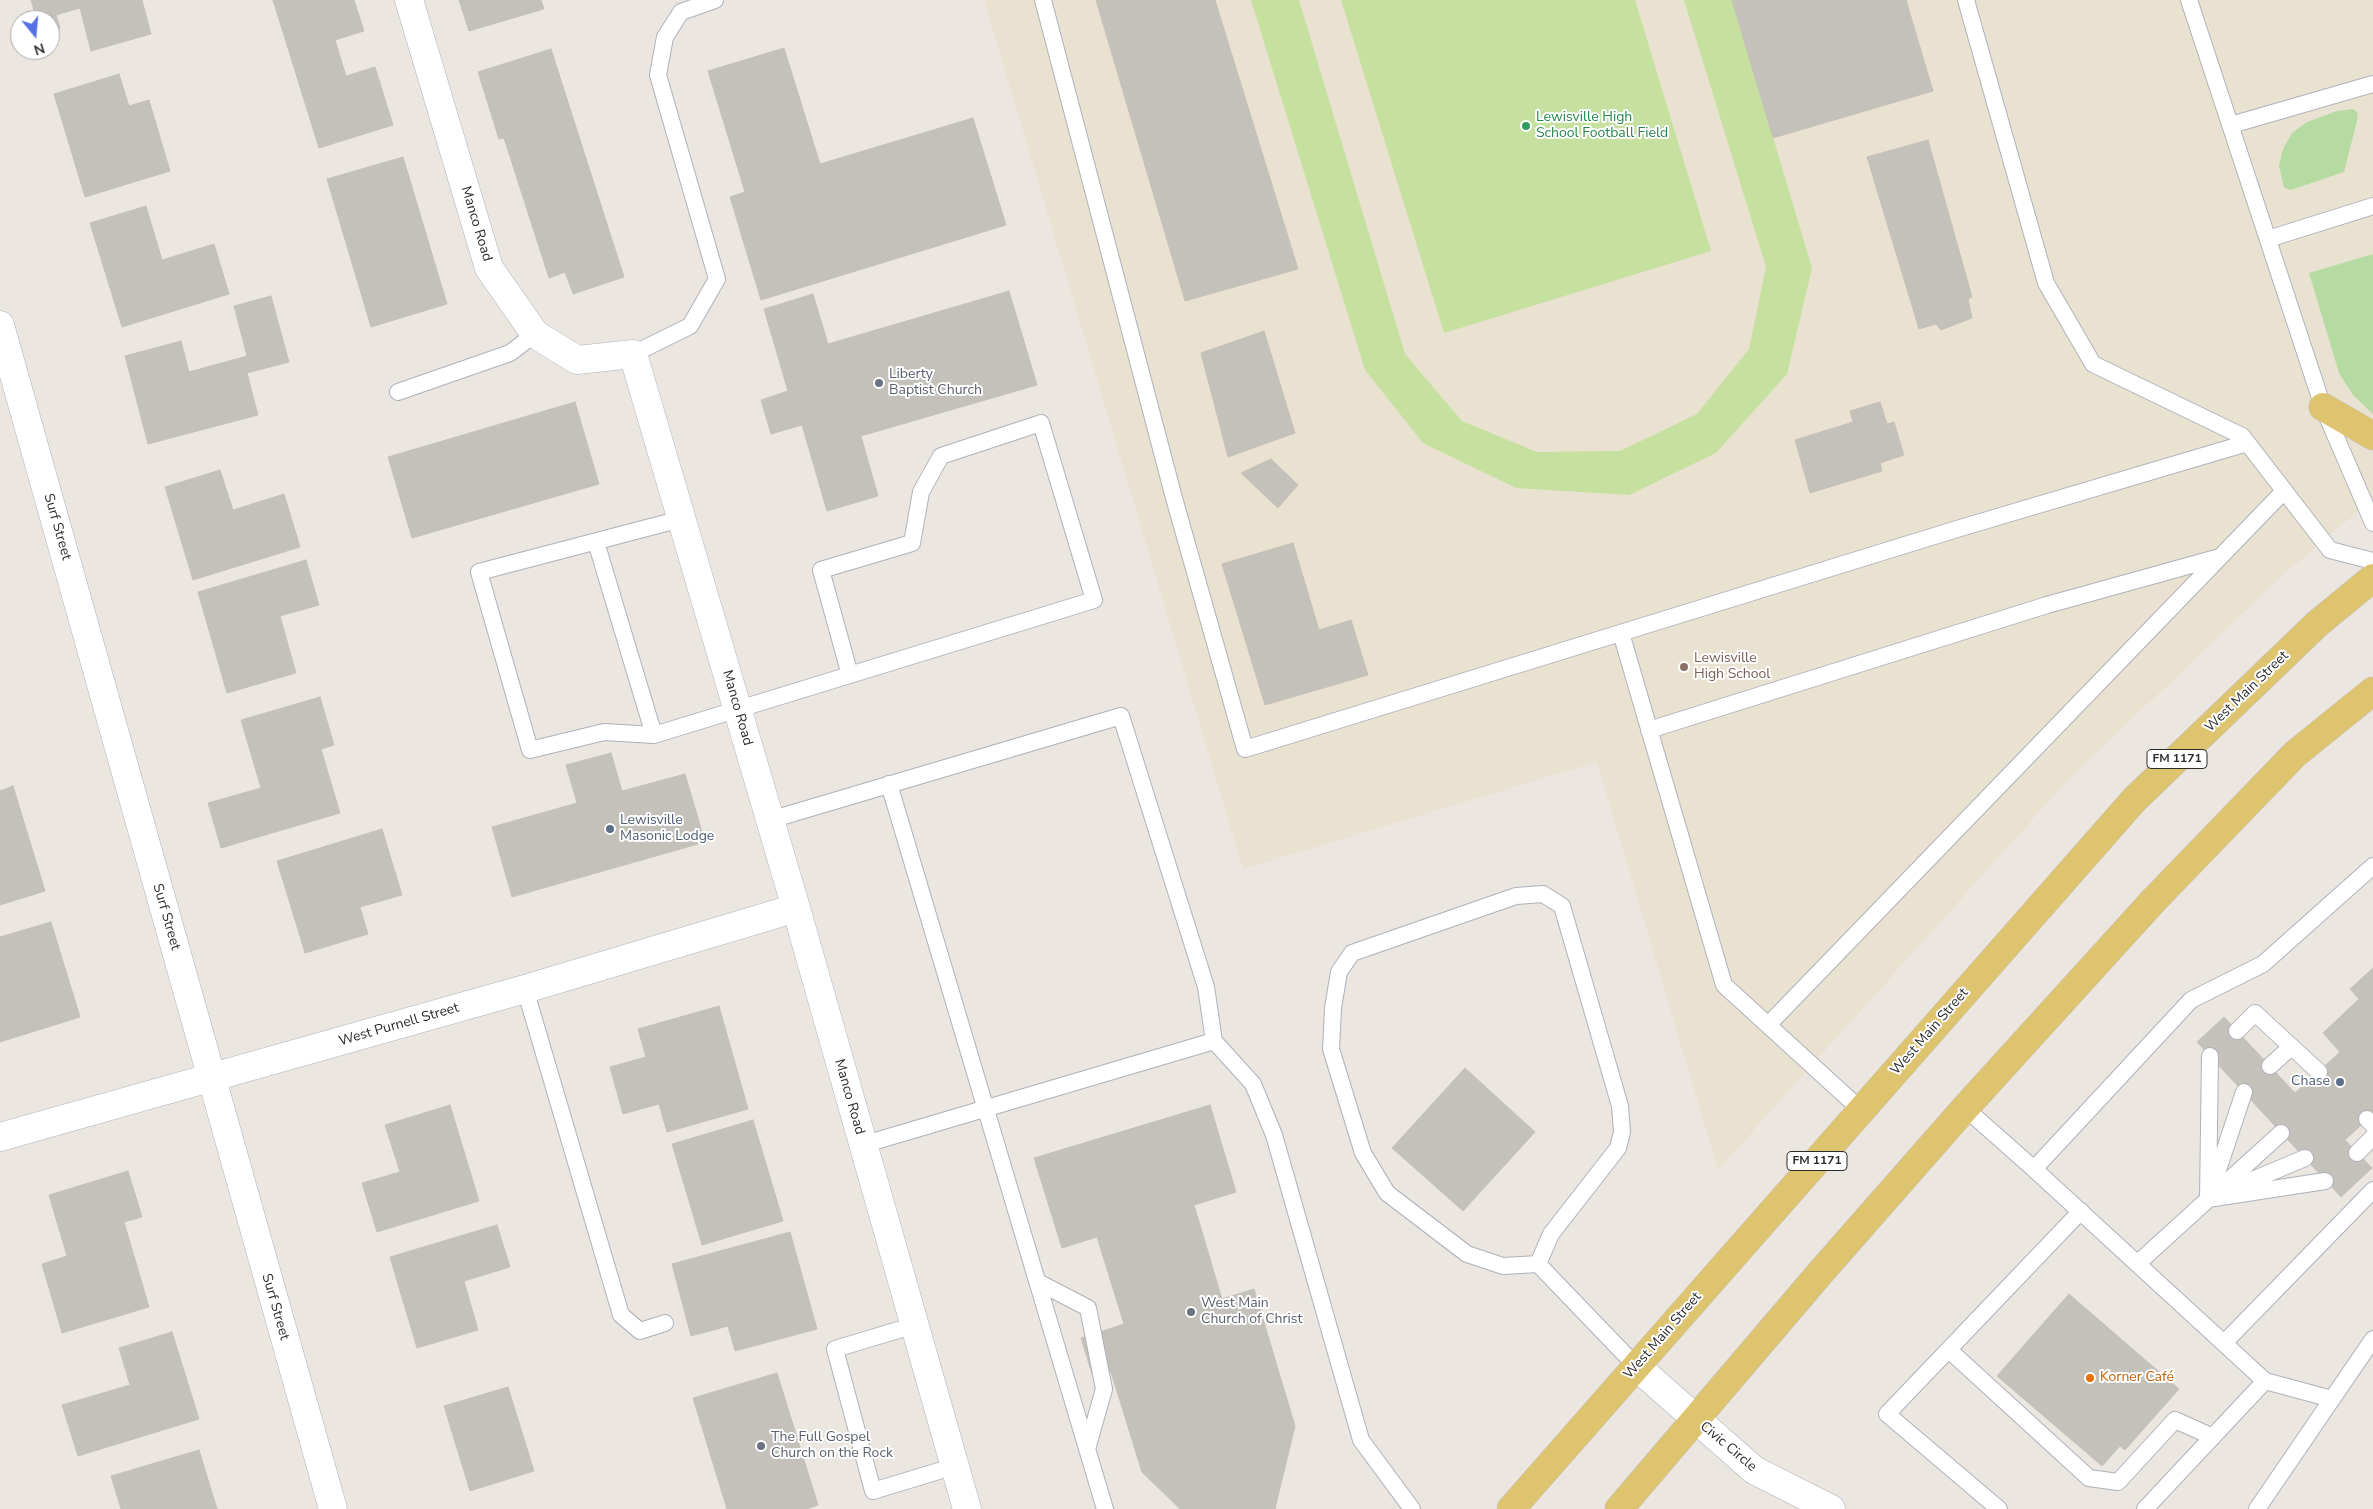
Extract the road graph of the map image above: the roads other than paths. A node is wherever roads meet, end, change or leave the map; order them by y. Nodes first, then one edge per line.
1 (409, 0) edge
2 (715, 0) edge
3 (1043, 0) edge
4 (1966, 0) edge
5 (2189, 0) edge
6 (2373, 84) edge
7 (2231, 125) junction
8 (2373, 206) edge
9 (2268, 239) junction
10 (0, 325) edge
11 (534, 334) junction
12 (633, 354) junction
13 (398, 392) dead end
14 (2323, 407) junction
15 (2373, 436) edge
16 (2247, 443) junction
17 (2284, 491) junction
18 (681, 519) junction
19 (2373, 523) edge
20 (596, 542) junction
21 (2220, 557) junction
22 (2373, 561) edge
23 (2373, 578) edge
24 (1621, 633) junction
25 (850, 675) junction
26 (2373, 691) edge
27 (737, 708) junction
28 (1649, 730) junction
29 (654, 735) junction
30 (889, 784) junction
31 (770, 820) junction
32 (2373, 866) edge
33 (796, 908) junction
34 (525, 989) junction
35 (1768, 1025) junction
36 (2237, 1030) dead end
37 (1214, 1041) junction
38 (2291, 1047) junction
39 (2210, 1056) dead end
40 (2270, 1066) dead end
41 (2319, 1072) dead end
42 (211, 1079) junction
43 (2244, 1092) dead end
44 (986, 1108) junction
45 (1965, 1108) junction
46 (1861, 1110) junction
47 (2281, 1133) dead end
48 (0, 1137) edge
49 (2373, 1137) edge
50 (862, 1145) junction
51 (2356, 1153) dead end
52 (2305, 1158) dead end
53 (2034, 1168) junction
54 (2325, 1181) dead end
55 (2373, 1190) edge
56 (2208, 1199) junction
57 (2081, 1212) junction
58 (1538, 1264) junction
59 (2138, 1264) junction
60 (1038, 1282) junction
61 (665, 1324) dead end
62 (915, 1325) junction
63 (2373, 1339) edge
64 (2224, 1343) junction
65 (1948, 1350) junction
66 (1636, 1366) junction
67 (2265, 1381) junction
68 (2332, 1399) junction
69 (1696, 1420) junction
70 (2213, 1437) junction
71 (1087, 1449) junction
72 (955, 1466) junction
73 (1822, 1507) edge
74 (333, 1509) edge
75 (967, 1509) edge
76 (1105, 1509) edge
77 (1412, 1509) edge
78 (1511, 1509) edge
79 (1619, 1509) edge
80 (1999, 1509) edge
81 (2145, 1509) edge
82 (2257, 1509) edge

1 - 11 street, Manco Road
2 - 12 lane
3 - 24 lane
4 - 16 lane
5 - 7 lane
6 - 7 lane
7 - 9 lane
8 - 9 lane
9 - 14 lane
10 - 42 street, Surf Street
11 - 12 street, Manco Road
11 - 13 lane
12 - 18 street, Manco Road
14 - 15 main road
14 - 19 lane
16 - 17 lane
16 - 24 lane
17 - 21 lane
17 - 22 lane
18 - 20 lane
18 - 27 street, Manco Road
20 - 29 lane
20 - 29 lane
21 - 28 lane
21 - 35 lane
23 - 46 main road, West Main Street / FM 1171
24 - 28 lane
25 - 25 lane
25 - 27 lane
26 - 45 main road
27 - 29 lane
27 - 31 street, Manco Road
28 - 35 lane
30 - 31 lane
30 - 37 lane
30 - 44 lane
31 - 33 street, Manco Road
32 - 53 lane
33 - 34 street, West Purnell Street
33 - 50 street, Manco Road
34 - 42 street, West Purnell Street
34 - 61 lane
35 - 46 lane
36 - 38 lane
37 - 44 lane
37 - 77 lane
38 - 40 lane
38 - 41 lane
39 - 56 lane
42 - 48 street, West Purnell Street
42 - 74 street, Surf Street
43 - 56 lane
44 - 50 lane
44 - 60 lane
45 - 53 lane
45 - 69 main road
46 - 66 main road, West Main Street / FM 1171
47 - 56 lane
49 - 51 lane
50 - 62 street, Manco Road
52 - 56 lane
53 - 57 lane
54 - 56 lane
55 - 64 lane
56 - 59 lane
57 - 59 lane
57 - 65 lane
58 - 58 lane
58 - 66 lane
59 - 64 lane
60 - 71 lane
60 - 71 lane
62 - 72 street, Manco Road
62 - 72 lane
63 - 68 lane
64 - 67 lane
65 - 70 lane
65 - 80 lane
66 - 69 street, Civic Circle
66 - 78 main road, West Main Street / FM 1171
67 - 68 lane
67 - 70 lane
68 - 82 lane
69 - 73 street, Civic Circle
69 - 79 main road
70 - 81 lane
71 - 76 lane
72 - 75 street, Manco Road

